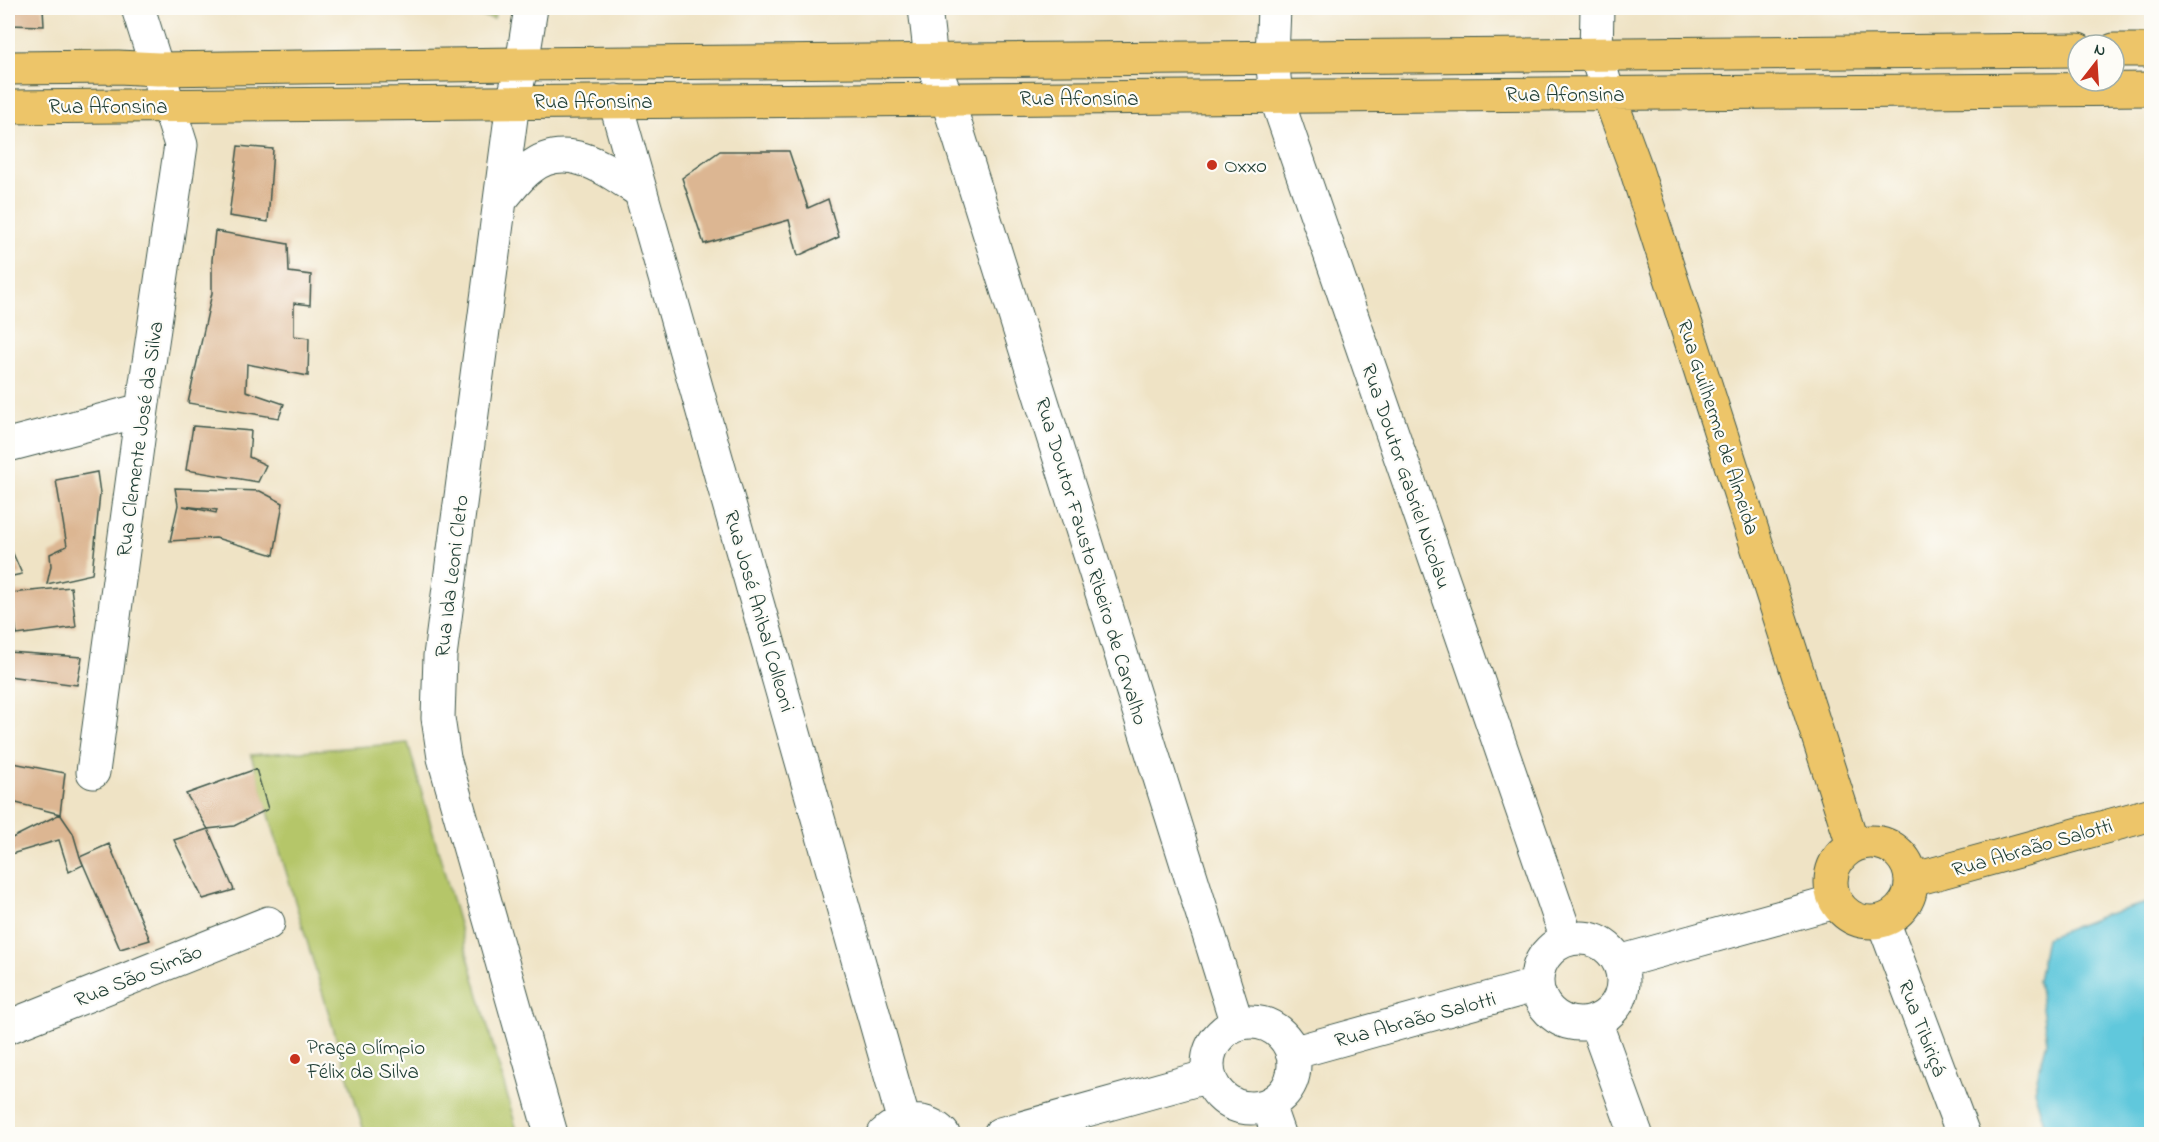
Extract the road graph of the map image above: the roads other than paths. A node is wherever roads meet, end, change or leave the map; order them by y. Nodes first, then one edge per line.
1 (138, 8) edge
2 (531, 8) edge
3 (925, 8) edge
4 (1274, 8) edge
5 (1597, 8) edge
6 (2066, 50) edge
7 (2126, 50) edge
8 (2151, 50) edge
9 (1596, 54) junction
10 (1272, 57) junction
11 (931, 60) junction
12 (522, 64) junction
13 (8, 68) edge
14 (158, 69) junction
15 (2151, 89) edge
16 (1608, 93) junction
17 (1276, 97) junction
18 (947, 98) junction
19 (615, 101) junction
20 (513, 102) junction
21 (170, 106) junction
22 (8, 107) edge
23 (641, 192) junction
24 (501, 199) junction
25 (142, 410) junction
26 (8, 445) edge
27 (93, 772) dead end
28 (2151, 814) edge
29 (1853, 845) junction
30 (1912, 880) junction
31 (1835, 902) junction
32 (1882, 921) junction
33 (268, 923) dead end
34 (1567, 939) junction
35 (1619, 962) junction
36 (1537, 985) junction
37 (1595, 1021) junction
38 (1237, 1024) junction
39 (8, 1027) edge
40 (1292, 1053) junction
41 (1209, 1076) junction
42 (1273, 1120) edge
43 (894, 1128) edge
44 (551, 1134) edge
45 (943, 1134) edge
46 (1000, 1134) edge
47 (1636, 1134) edge
48 (1963, 1134) edge

1 - 14 street, Rua Clemente José da Silva
2 - 12 street, Rua Ida Leoni Cleto
3 - 11 street, Rua Doutor Fausto Ribeiro de Carvalho
4 - 10 street, Rua Doutor Gabriel Nicolau
5 - 9 street, Rua Guilherme de Almeida
6 - 9 main road, Rua Afonsina
7 - 8 main road
9 - 10 main road, Rua Afonsina
9 - 16 street, Rua Guilherme de Almeida
10 - 11 main road, Rua Afonsina
10 - 17 street, Rua Doutor Gabriel Nicolau
11 - 12 main road, Rua Afonsina
11 - 18 street, Rua Doutor Fausto Ribeiro de Carvalho
12 - 14 main road, Rua Afonsina
12 - 20 street, Rua Ida Leoni Cleto
13 - 14 main road, Rua Afonsina
14 - 21 street, Rua Clemente José da Silva
15 - 16 main road, Rua Afonsina
16 - 17 main road, Rua Afonsina
16 - 29 main road, Rua Guilherme de Almeida
17 - 18 main road, Rua Afonsina
17 - 34 street, Rua Doutor Gabriel Nicolau
18 - 19 main road, Rua Afonsina
18 - 38 street, Rua Doutor Fausto Ribeiro de Carvalho
19 - 20 main road, Rua Afonsina
19 - 23 street, Rua José Anibal Colleoni
20 - 21 main road, Rua Afonsina
20 - 24 street, Rua Ida Leoni Cleto
21 - 22 main road, Rua Afonsina
21 - 25 street, Rua Clemente José da Silva
23 - 24 street
23 - 43 street, Rua José Anibal Colleoni
24 - 44 street, Rua Ida Leoni Cleto
25 - 26 street
25 - 27 street, Rua Clemente José da Silva
28 - 30 main road, Rua Abraão Salotti
29 - 30 main road
29 - 31 main road
30 - 32 main road
31 - 32 main road
31 - 35 street
32 - 48 street, Rua Tibiriçá
33 - 39 street, Rua São Simão
34 - 35 street
34 - 36 street
35 - 37 street
36 - 37 street
36 - 40 street, Rua Abraão Salotti
37 - 47 street
38 - 40 street
38 - 41 street
40 - 42 street
41 - 42 street
41 - 46 street
43 - 45 street

